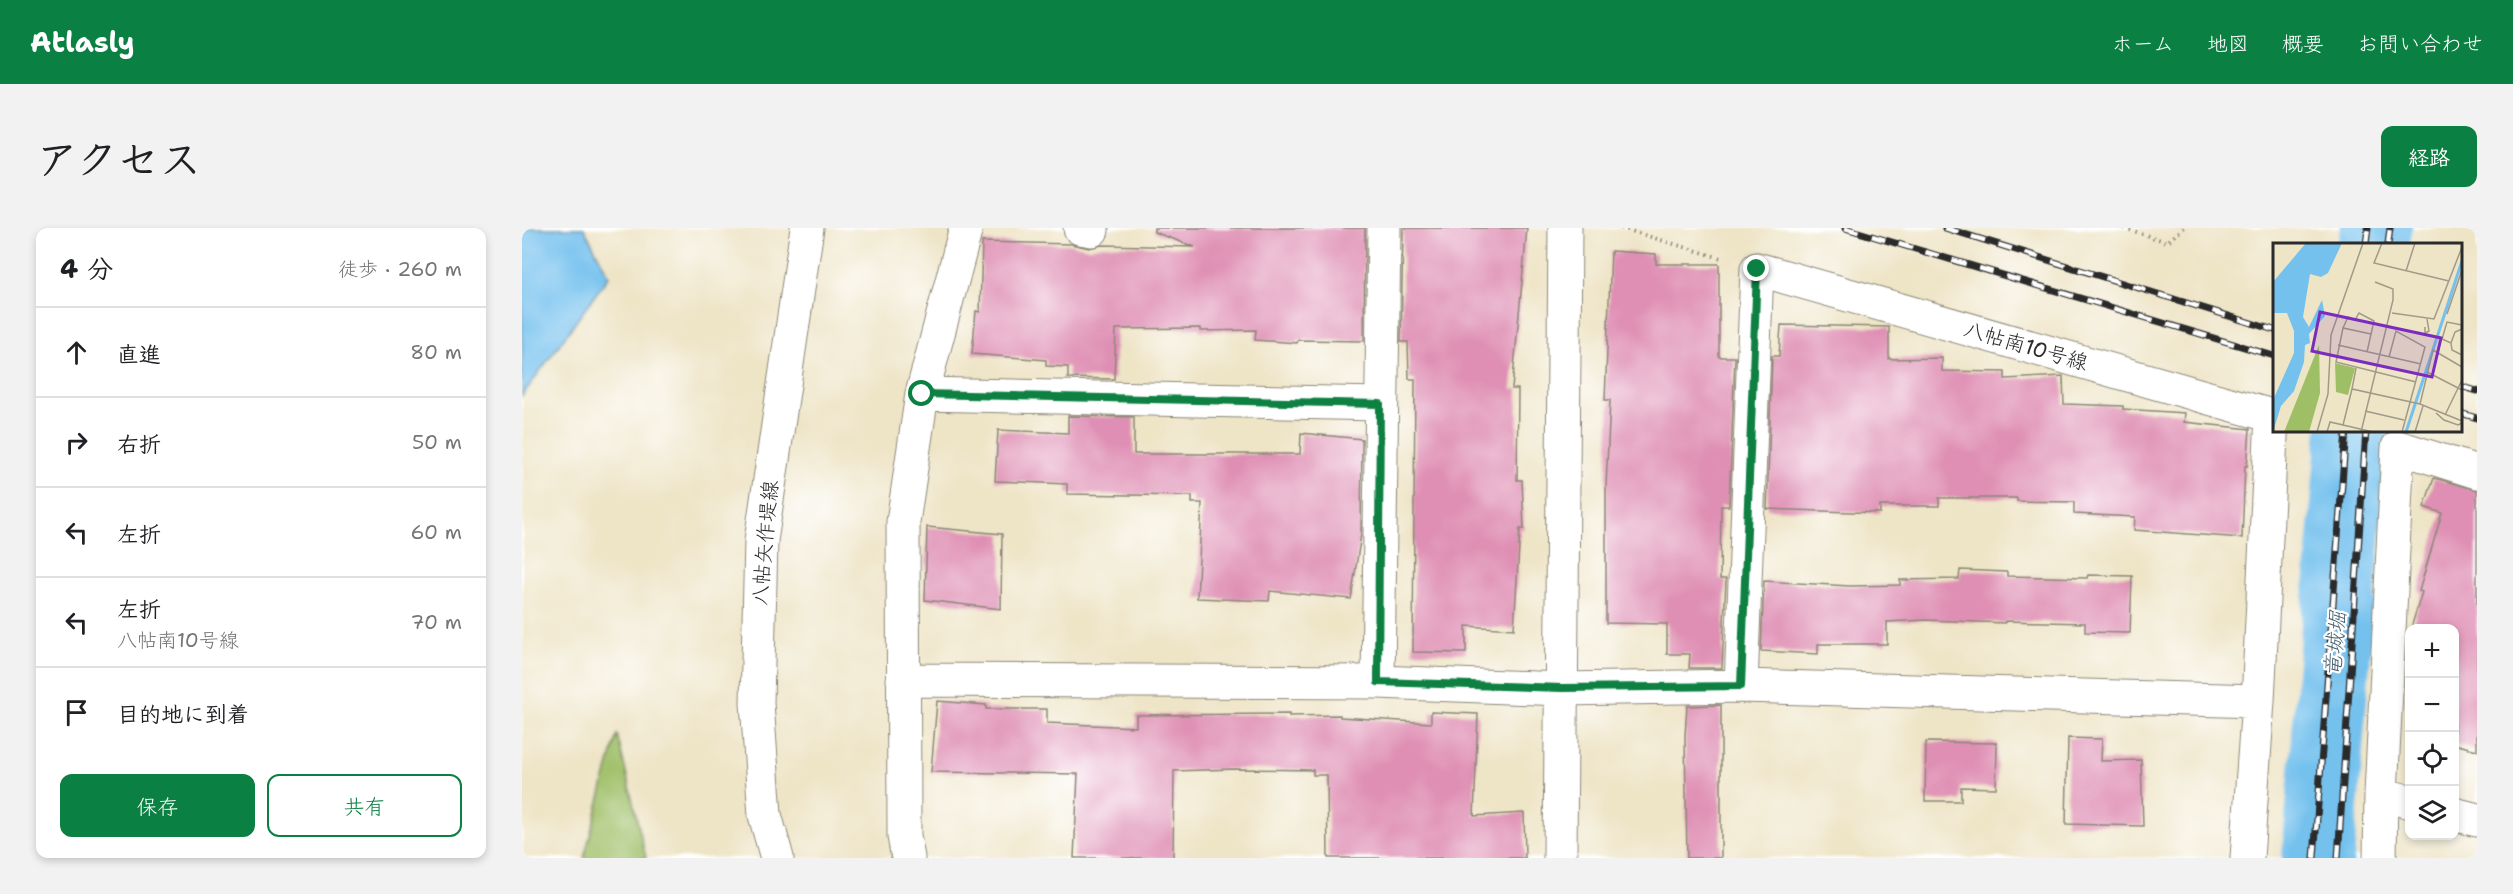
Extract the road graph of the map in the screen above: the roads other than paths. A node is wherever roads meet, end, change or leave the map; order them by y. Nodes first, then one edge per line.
1 (807, 228) edge
2 (966, 228) edge
3 (1080, 228) edge
4 (1092, 228) edge
5 (1384, 228) edge
6 (1565, 228) edge
7 (922, 394) junction
8 (1380, 404) junction
9 (2477, 472) edge
10 (903, 680) junction
11 (1378, 682) junction
12 (1741, 686) junction
13 (1562, 688) junction
14 (2258, 701) junction
15 (2395, 798) edge
16 (2459, 815) edge
17 (2477, 820) edge
18 (777, 858) edge
19 (908, 858) edge
20 (1560, 858) edge
21 (2247, 858) edge
22 (2380, 858) edge

1 - 18 street, 八帖矢作堤線
2 - 7 street
3 - 4 street
5 - 8 street
6 - 13 street
7 - 8 street
7 - 10 street
8 - 11 street
9 - 15 street
10 - 11 street
10 - 19 street
11 - 13 street
12 - 13 street
12 - 14 street
12 - 14 street, 八帖南10号線
13 - 20 street
14 - 21 street, 八帖南10号線
15 - 22 street
16 - 17 street

